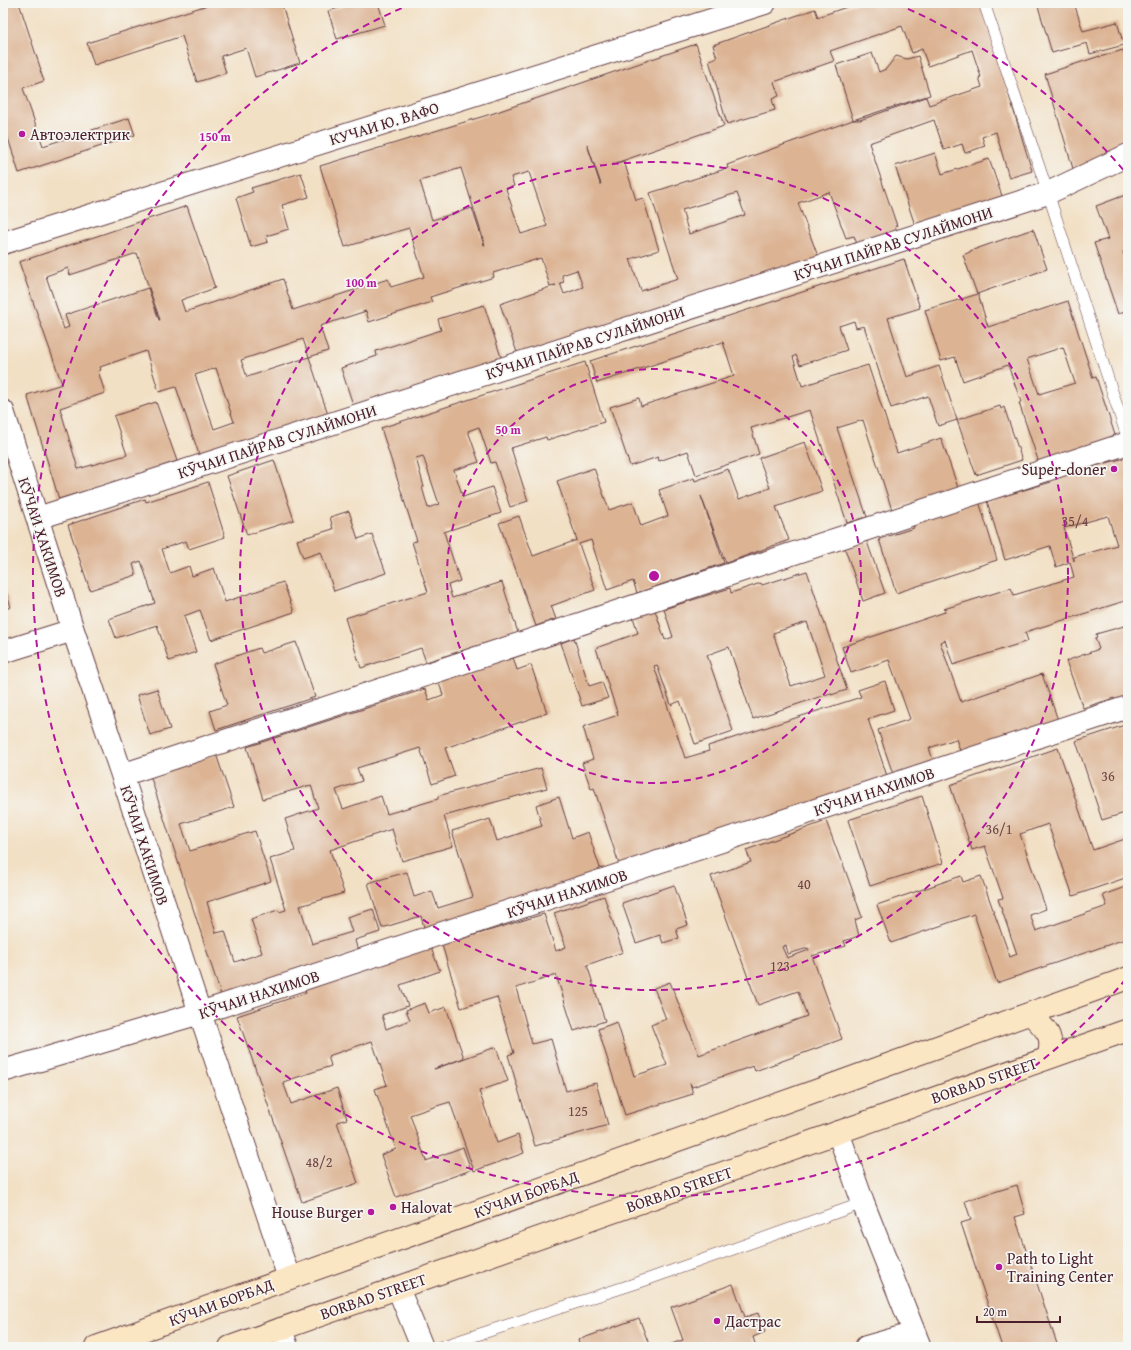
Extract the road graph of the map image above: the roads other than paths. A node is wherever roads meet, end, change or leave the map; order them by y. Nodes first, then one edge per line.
1 (765, 3) edge
2 (984, 3) edge
3 (1128, 155) edge
4 (1048, 193) junction
5 (3, 243) edge
6 (3, 411) edge
7 (1128, 442) edge
8 (38, 518) junction
9 (73, 630) junction
10 (3, 652) edge
11 (1128, 707) edge
12 (122, 775) junction
13 (1128, 978) edge
14 (200, 1013) junction
15 (1031, 1014) junction
16 (1128, 1030) edge
17 (1048, 1058) junction
18 (3, 1070) edge
19 (838, 1132) junction
20 (863, 1203) junction
21 (289, 1278) junction
22 (398, 1288) junction
23 (284, 1338) edge
24 (917, 1340) edge
25 (96, 1347) edge
26 (230, 1347) edge
27 (422, 1347) edge
28 (440, 1347) edge
29 (866, 1347) edge

1 - 5 street, КУЧАИ Ю. ВАФО
2 - 4 lane
3 - 4 street, КӮЧАИ ПАЙРАВ СУЛАЙМОНИ
4 - 7 lane
4 - 8 street, КӮЧАИ ПАЙРАВ СУЛАЙМОНИ
6 - 8 street, КӮЧАИ ХАКИМОВ
7 - 12 street
8 - 9 street, КӮЧАИ ХАКИМОВ
9 - 10 street
9 - 12 street, КӮЧАИ ХАКИМОВ
11 - 14 street, КӮЧАИ НАХИМОВ
12 - 14 street, КӮЧАИ ХАКИМОВ
13 - 15 main road
14 - 18 street, КӮЧАИ НАХИМОВ
14 - 21 street, КӮЧАИ ХАКИМОВ
15 - 17 main road
15 - 21 main road, КӮЧАИ БОРБАД
16 - 17 main road, BORBAD STREET
17 - 19 main road, BORBAD STREET
19 - 20 street
19 - 22 main road, BORBAD STREET
20 - 24 street
20 - 28 lane
21 - 25 main road, КӮЧАИ БОРБАД
22 - 23 main road, BORBAD STREET
22 - 27 street
23 - 26 main road, BORBAD STREET
24 - 29 street

